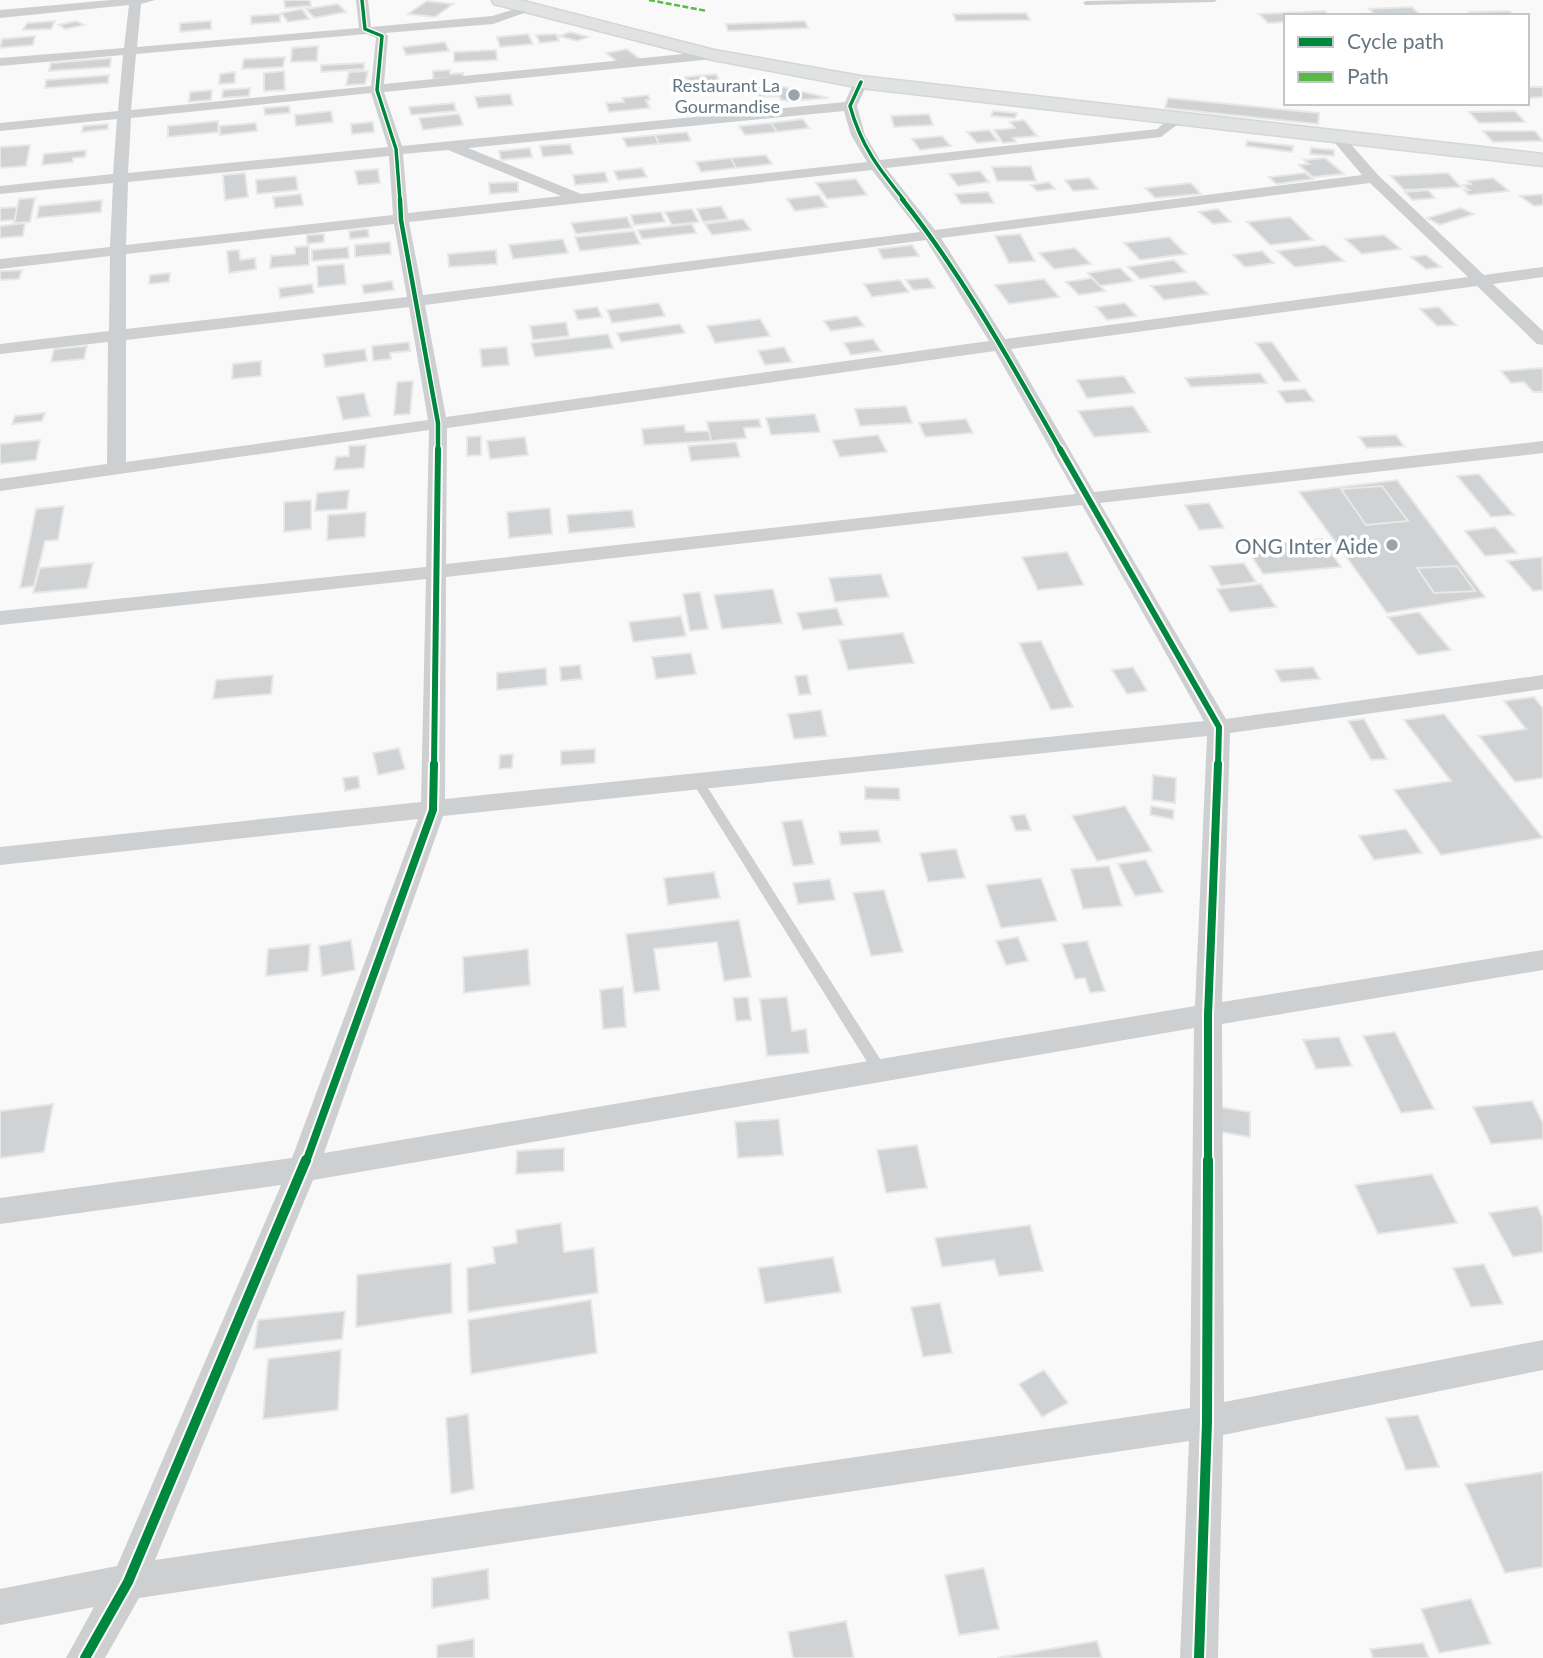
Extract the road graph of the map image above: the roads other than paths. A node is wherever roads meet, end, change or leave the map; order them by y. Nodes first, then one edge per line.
1 (140, 0) edge
2 (362, 0) edge
3 (500, 0) edge
4 (1214, 0) edge
5 (1086, 3) dead end
6 (532, 8) junction
7 (0, 14) edge
8 (365, 29) junction
9 (128, 49) junction
10 (713, 55) junction
11 (0, 62) edge
12 (861, 82) junction
13 (377, 90) junction
14 (850, 106) junction
15 (124, 115) junction
16 (1179, 117) junction
17 (0, 127) edge
18 (1336, 136) junction
19 (446, 144) junction
20 (396, 149) junction
21 (1543, 160) edge
22 (874, 164) junction
23 (120, 178) junction
24 (1373, 178) junction
25 (0, 190) edge
26 (580, 199) junction
27 (401, 220) junction
28 (931, 235) junction
29 (119, 250) junction
30 (0, 264) edge
31 (1543, 272) edge
32 (1478, 281) junction
33 (1543, 282) edge
34 (416, 301) junction
35 (118, 335) junction
36 (1543, 341) edge
37 (1000, 345) junction
38 (0, 349) edge
39 (438, 423) junction
40 (1543, 447) edge
41 (116, 470) junction
42 (0, 485) edge
43 (1089, 497) junction
44 (434, 572) junction
45 (0, 618) edge
46 (1543, 682) edge
47 (1219, 727) junction
48 (697, 780) junction
49 (433, 810) junction
50 (0, 856) edge
51 (1543, 960) edge
52 (1208, 1015) junction
53 (880, 1069) junction
54 (303, 1168) junction
55 (0, 1211) edge
56 (1543, 1355) edge
57 (1207, 1422) junction
58 (128, 1582) junction
59 (0, 1607) edge
60 (85, 1658) edge
61 (1199, 1658) edge

1 - 7 street
1 - 9 street
2 - 8 street
3 - 6 main road
4 - 5 lane
6 - 8 street
6 - 10 main road
8 - 9 street
8 - 13 street
9 - 11 street
9 - 15 street
10 - 12 main road
10 - 13 street
12 - 14 street
12 - 16 main road
13 - 15 street
13 - 20 street
14 - 19 street
14 - 22 street
15 - 17 street
15 - 23 street
16 - 18 main road
16 - 22 street
18 - 21 main road
18 - 24 street
19 - 20 street
19 - 26 street
20 - 23 street
20 - 27 street
22 - 26 street
22 - 28 street
23 - 25 street
23 - 29 street
24 - 28 street
24 - 32 street
26 - 27 street
27 - 29 street
27 - 34 street
28 - 34 street
28 - 37 street
29 - 30 street
29 - 35 street
31 - 32 street
32 - 33 street
32 - 36 street
32 - 37 street
34 - 35 street
34 - 39 street
35 - 38 street
35 - 41 street
37 - 39 street
37 - 43 street
39 - 41 street
39 - 44 street
40 - 43 street
41 - 42 street
43 - 44 street
43 - 47 street
44 - 45 street
44 - 49 street
46 - 47 street
47 - 48 street
47 - 52 street
48 - 49 street
48 - 53 lane
49 - 50 street
49 - 54 street
51 - 52 street
52 - 53 street
52 - 57 street
53 - 54 street
54 - 55 street
54 - 58 street
56 - 57 street
57 - 58 street
57 - 61 street
58 - 59 street
58 - 60 street

